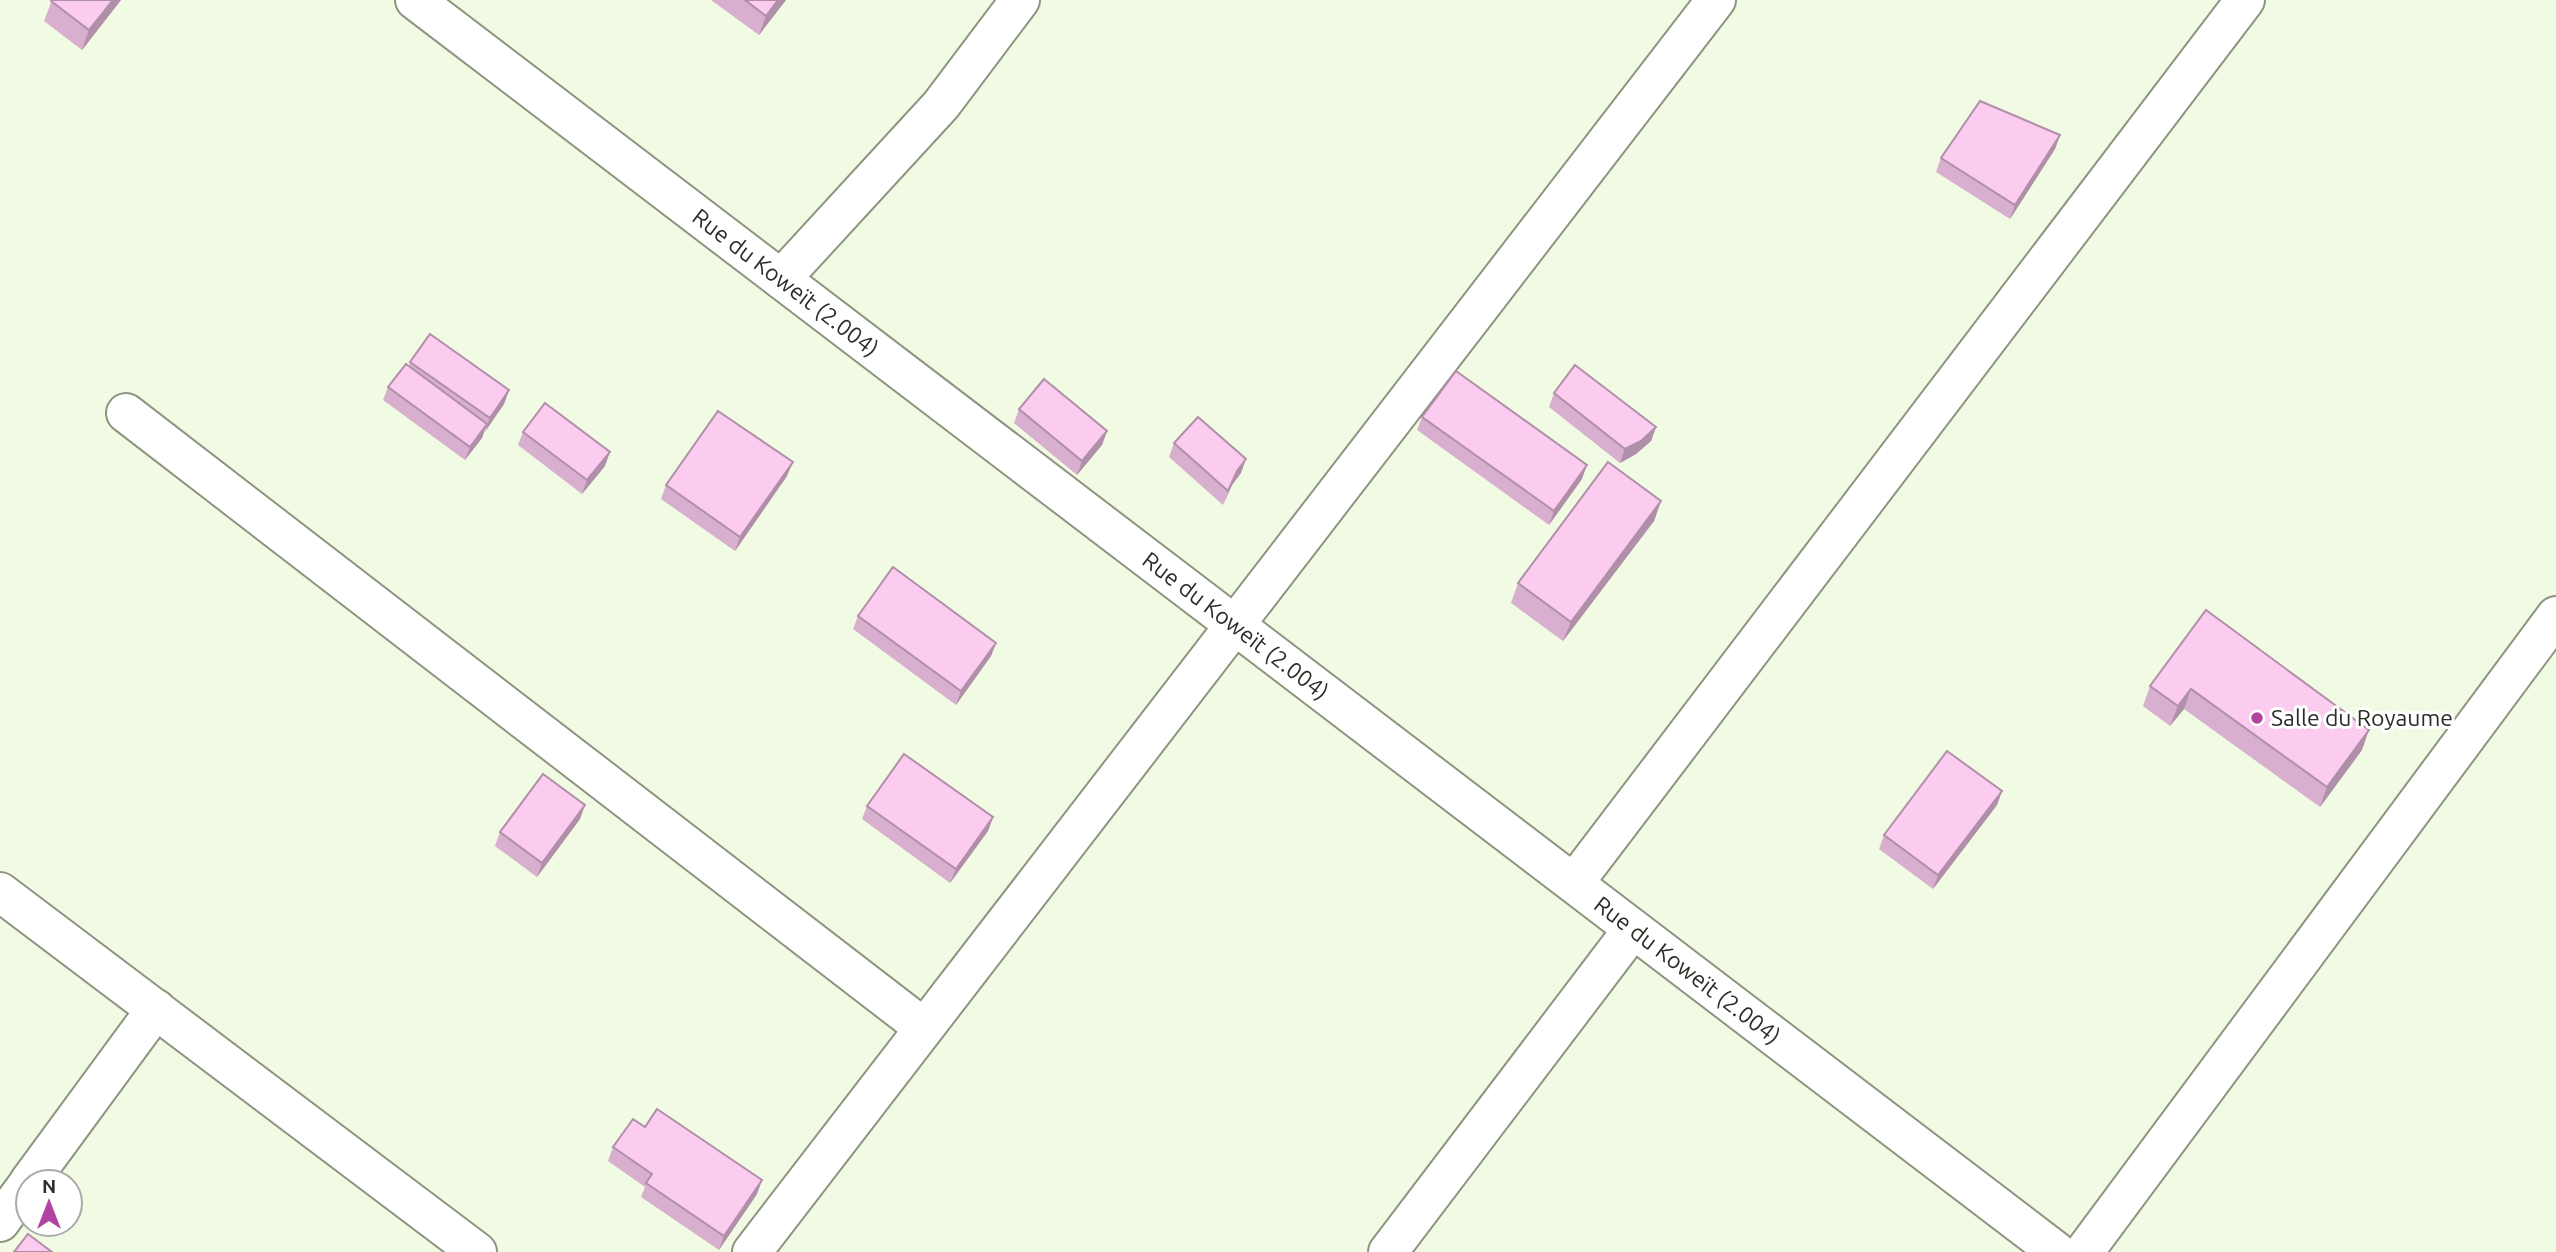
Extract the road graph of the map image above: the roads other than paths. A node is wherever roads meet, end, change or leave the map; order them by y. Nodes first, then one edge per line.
1 (415, 0) edge
2 (1020, 0) edge
3 (1716, 0) edge
4 (2245, 0) edge
5 (781, 279) junction
6 (126, 413) dead end
7 (2556, 616) edge
8 (1234, 625) junction
9 (1574, 883) junction
10 (0, 892) edge
11 (1633, 929) junction
12 (156, 1009) junction
13 (924, 1028) junction
14 (40, 1168) edge
15 (14, 1203) edge
16 (0, 1222) edge
17 (477, 1252) edge
18 (751, 1252) edge
19 (1388, 1252) edge
20 (2057, 1252) edge
21 (2084, 1252) edge

1 - 5 street, Rue du Koweït (2.004)
2 - 5 street
3 - 8 street
4 - 9 street
5 - 8 street, Rue du Koweït (2.004)
6 - 13 street
7 - 21 street
8 - 9 street, Rue du Koweït (2.004)
8 - 13 street
9 - 11 street, Rue du Koweït (2.004)
10 - 12 street
11 - 19 street
11 - 20 street, Rue du Koweït (2.004)
12 - 14 street
12 - 17 street
13 - 18 street
15 - 16 street

